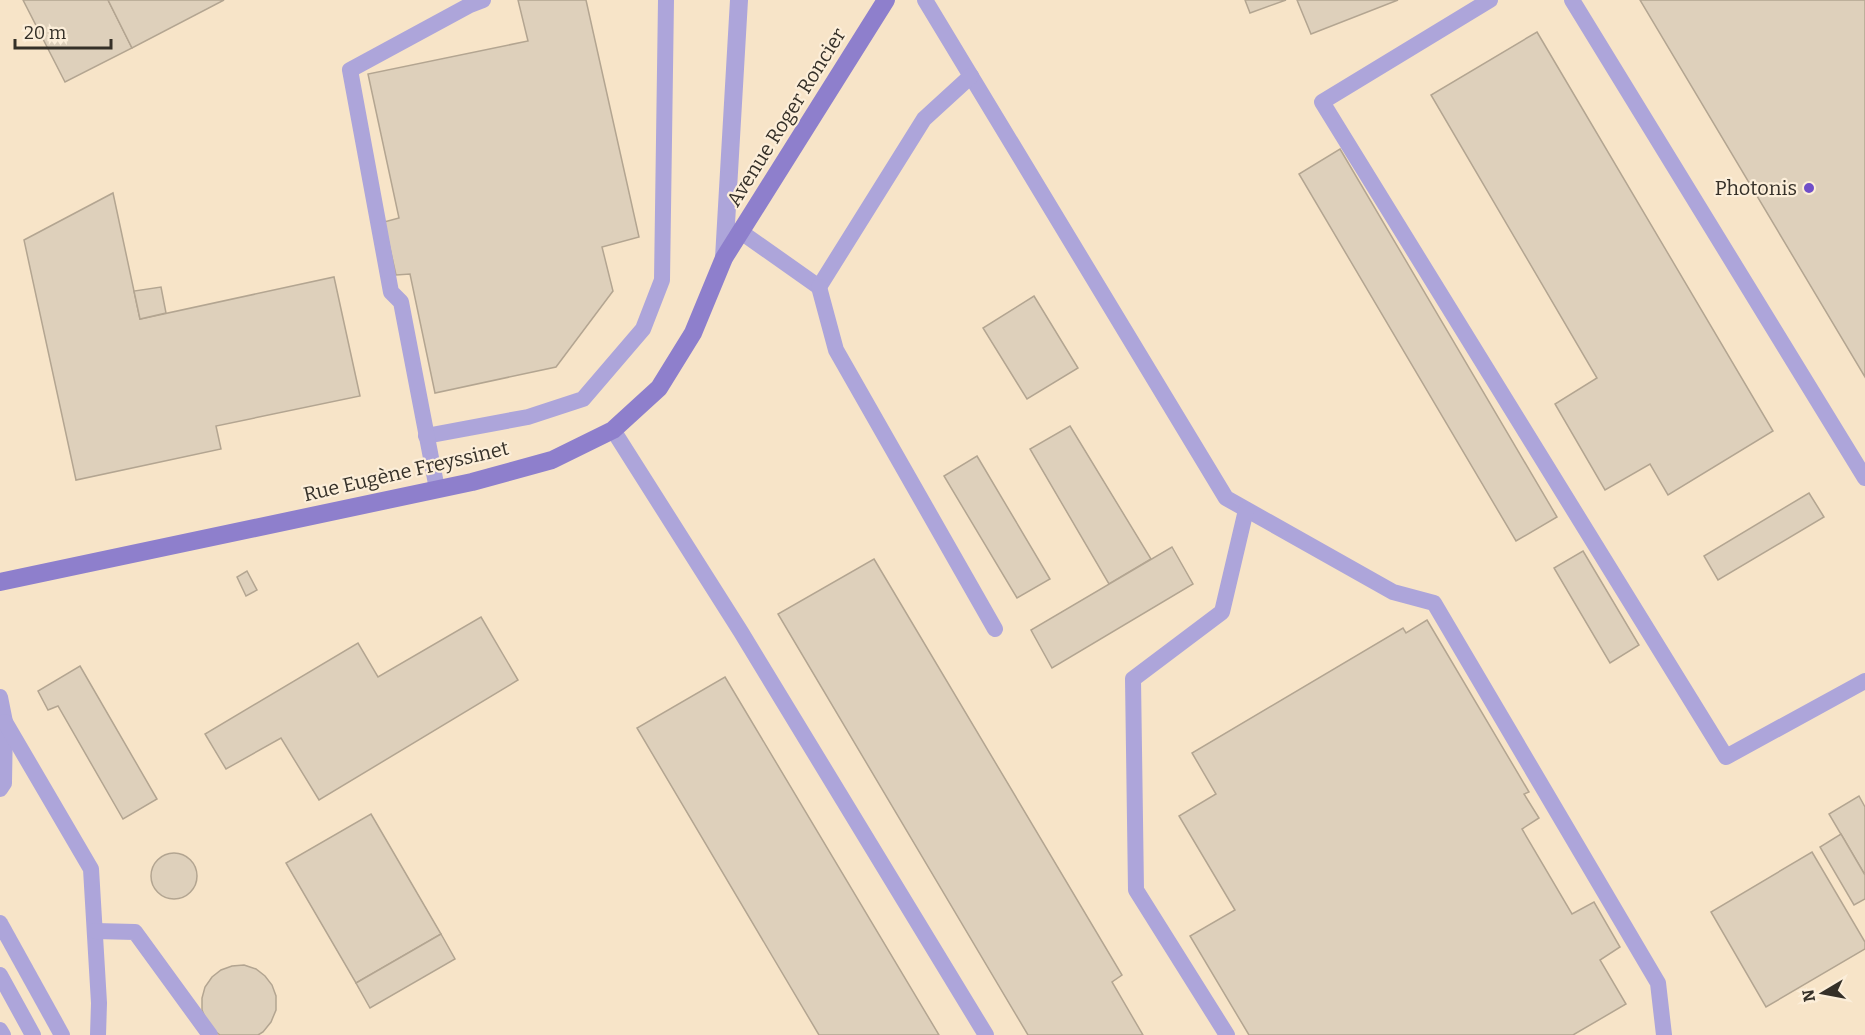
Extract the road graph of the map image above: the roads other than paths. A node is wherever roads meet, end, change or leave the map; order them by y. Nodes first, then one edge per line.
1 (483, 0) edge
2 (666, 0) edge
3 (739, 0) edge
4 (886, 0) edge
5 (925, 0) edge
6 (1490, 0) edge
7 (1572, 0) edge
8 (971, 76) junction
9 (741, 232) junction
10 (724, 258) junction
11 (819, 287) junction
12 (613, 430) junction
13 (426, 436) junction
14 (1865, 478) edge
15 (437, 489) junction
16 (1246, 510) junction
17 (0, 582) edge
18 (995, 629) dead end
19 (1865, 681) edge
20 (0, 697) edge
21 (5, 722) junction
22 (0, 789) edge
23 (0, 923) edge
24 (95, 931) junction
25 (0, 975) edge
26 (0, 1030) edge
27 (3, 1035) edge
28 (33, 1035) edge
29 (62, 1035) edge
30 (98, 1035) edge
31 (210, 1035) edge
32 (986, 1035) edge
33 (1227, 1035) edge
34 (1664, 1035) edge

1 - 13 lane
2 - 13 lane
3 - 10 street
4 - 9 street, Avenue Roger Roncier
5 - 8 lane
6 - 19 lane
7 - 14 lane
8 - 11 lane
8 - 16 lane
9 - 10 street, Avenue Roger Roncier
9 - 11 lane
10 - 12 street, Rue Eugène Freyssinet
11 - 18 lane
12 - 15 street, Rue Eugène Freyssinet
12 - 32 lane
13 - 15 lane
15 - 17 street, Rue Eugène Freyssinet
16 - 33 lane
16 - 34 lane
20 - 21 lane
21 - 22 lane
21 - 24 lane
23 - 29 lane
24 - 30 lane
24 - 31 lane
25 - 28 lane
26 - 27 lane

